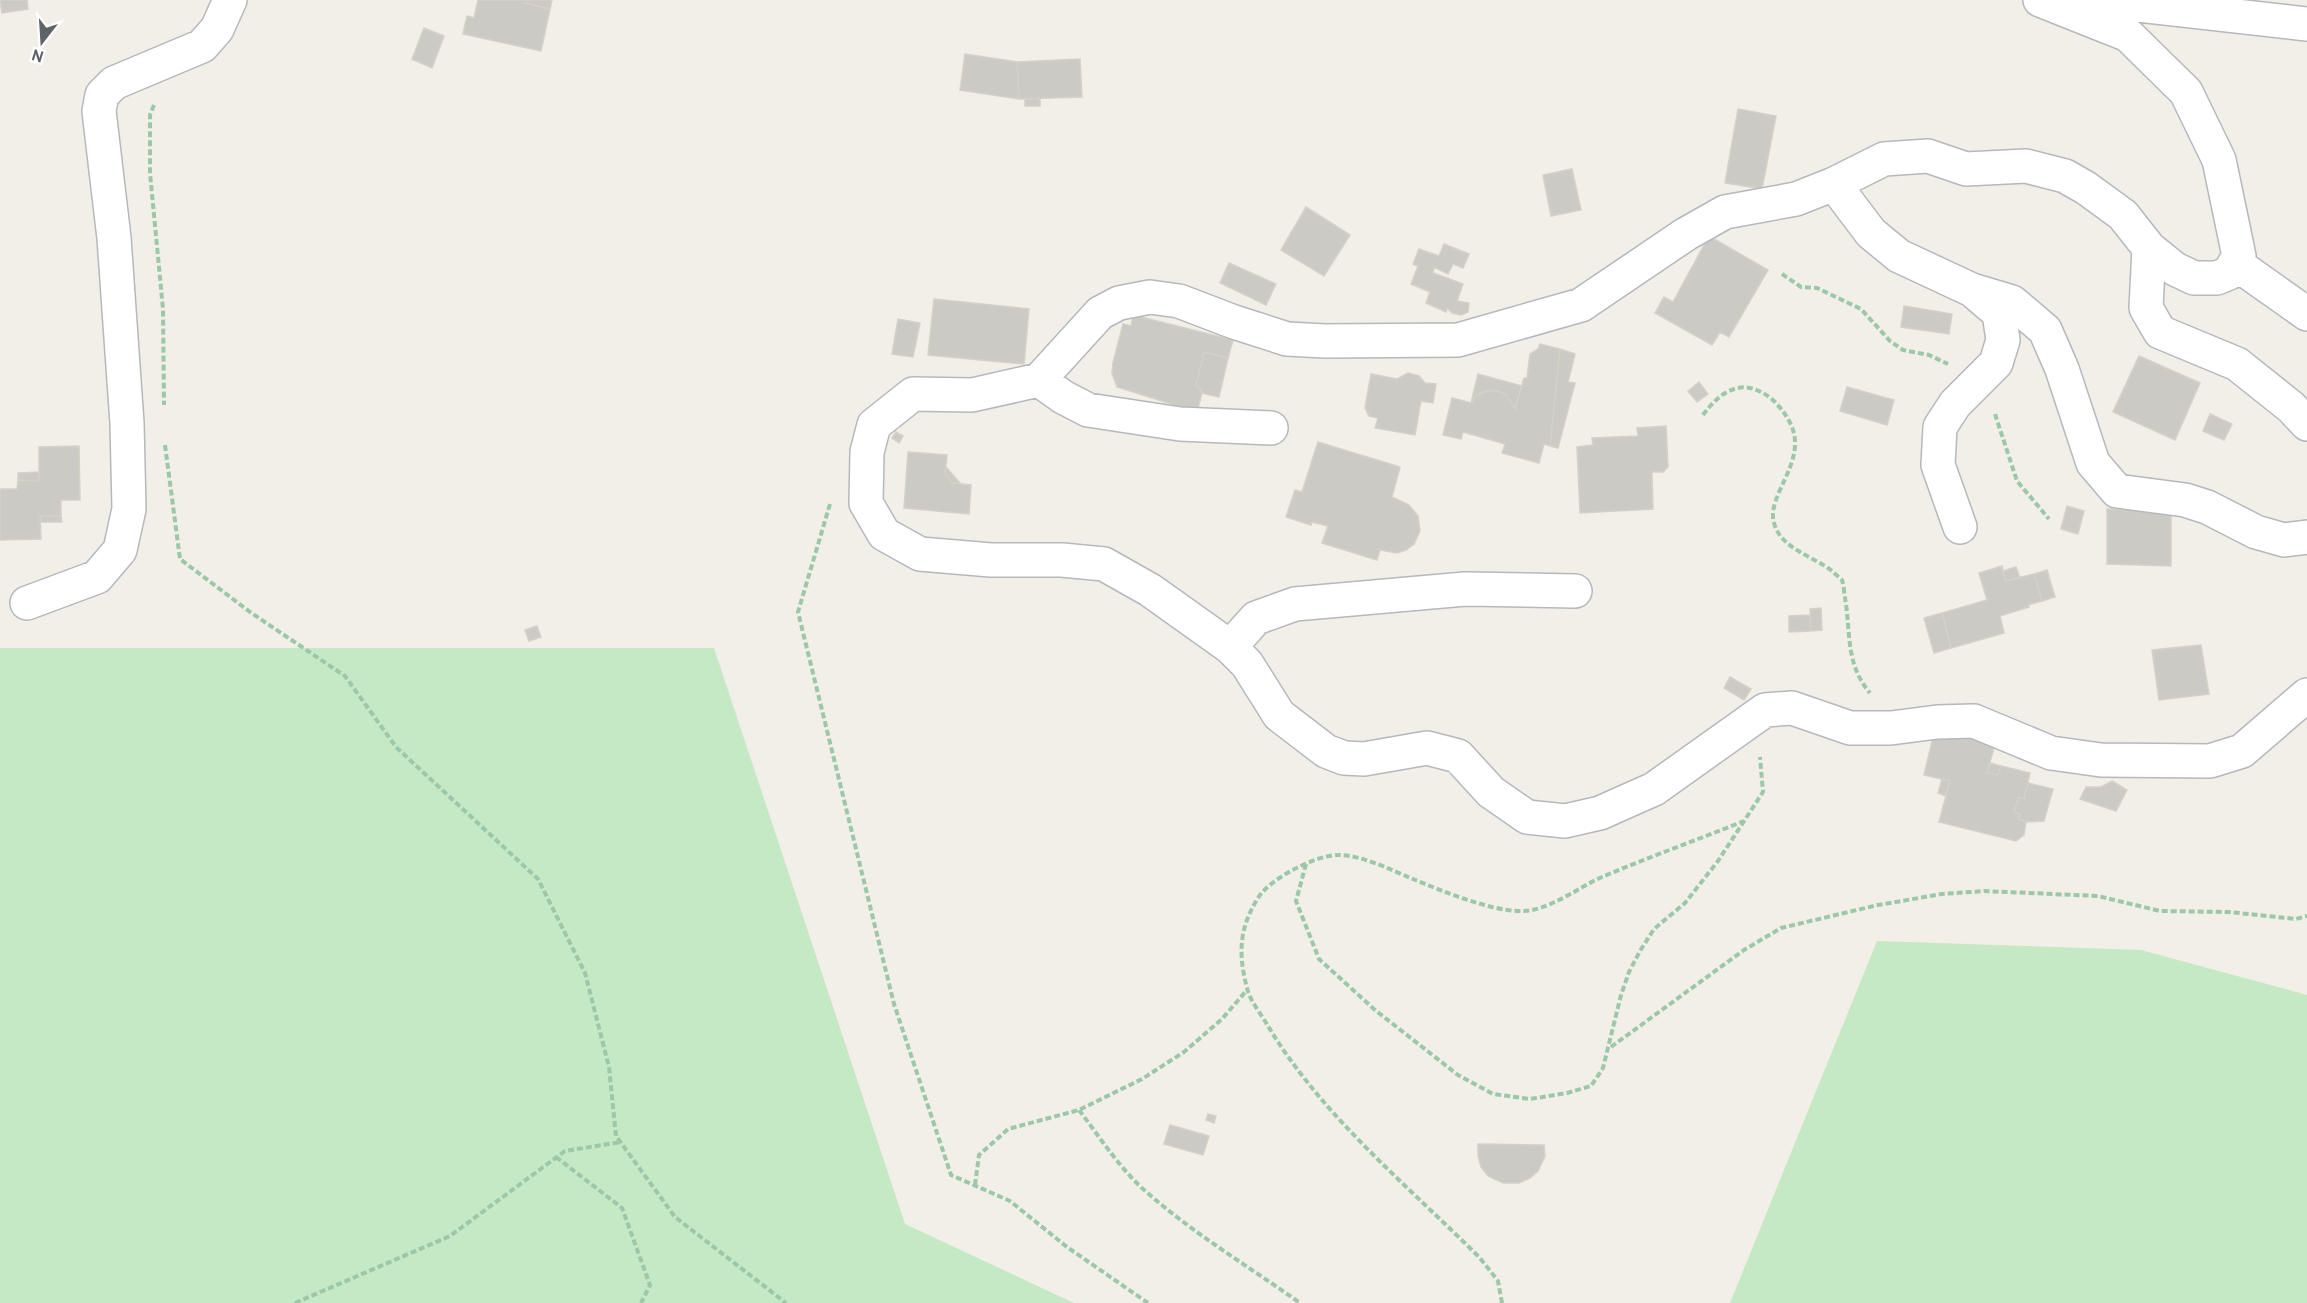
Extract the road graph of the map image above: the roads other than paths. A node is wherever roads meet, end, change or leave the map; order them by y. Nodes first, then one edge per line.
1 (230, 0) edge
2 (2040, 0) edge
3 (2094, 0) edge
4 (2307, 24) edge
5 (1834, 184) junction
6 (2149, 248) junction
7 (2235, 263) junction
8 (1972, 290) junction
9 (2307, 314) edge
10 (1039, 380) junction
11 (2307, 424) edge
12 (1271, 428) dead end
13 (1960, 527) dead end
14 (2307, 537) edge
15 (1575, 591) dead end
16 (27, 603) dead end
17 (1230, 647) junction
18 (2307, 695) edge

1 - 16 street
2 - 7 street
3 - 4 street
5 - 6 street
5 - 8 street
5 - 10 street
6 - 7 street
6 - 11 street
7 - 9 street
8 - 13 street
8 - 14 street
10 - 12 street
10 - 17 street
15 - 17 street
17 - 18 street

